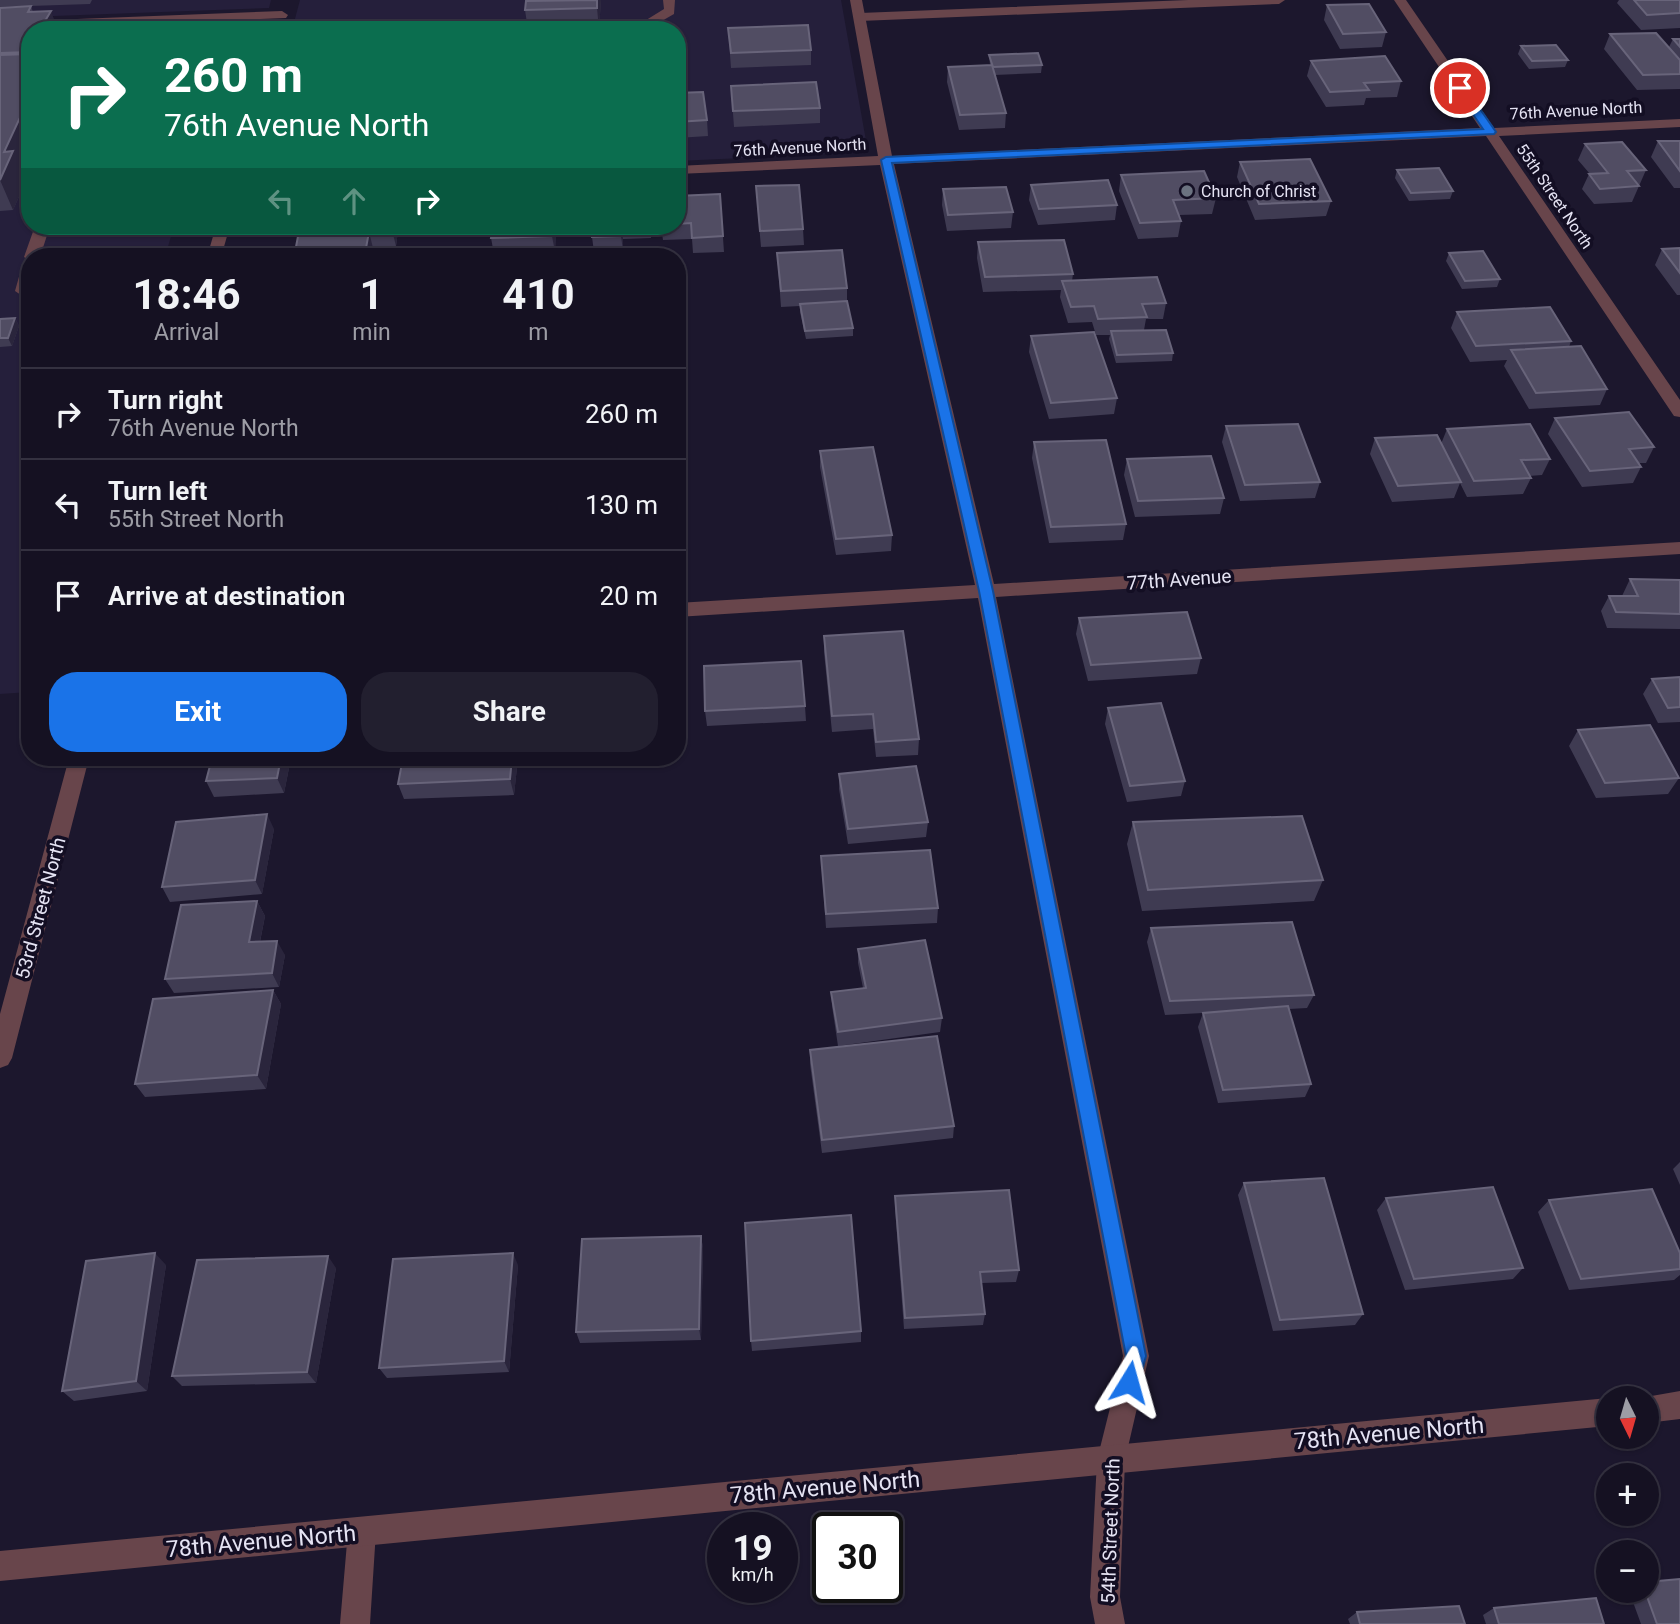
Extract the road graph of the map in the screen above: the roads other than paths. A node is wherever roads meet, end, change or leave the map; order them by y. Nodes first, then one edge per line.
1 (286, 0) edge
2 (669, 0) edge
3 (920, 0) edge
4 (1279, 0) edge
5 (1400, 0) edge
6 (1008, 6) edge
7 (858, 9) edge
8 (282, 15) junction
9 (924, 17) junction
10 (128, 21) edge
11 (280, 21) edge
12 (652, 21) edge
13 (21, 25) edge
14 (0, 26) edge
15 (1680, 123) edge
16 (1490, 132) junction
17 (886, 160) junction
18 (686, 170) edge
19 (1680, 412) edge
20 (1680, 548) edge
21 (986, 591) junction
22 (686, 609) edge
23 (77, 766) edge
24 (0, 1058) edge
25 (1680, 1405) edge
26 (1659, 1408) edge
27 (1596, 1413) edge
28 (1111, 1460) junction
29 (362, 1531) junction
30 (0, 1566) edge
31 (355, 1624) edge
32 (1110, 1624) edge

1 - 8 street
2 - 12 street
3 - 9 street
4 - 6 street
5 - 16 street, 55th Street North
6 - 9 street
7 - 9 street
7 - 17 street, 54th Street North
8 - 10 street
8 - 11 street
13 - 14 street
15 - 16 street, 76th Avenue North
16 - 17 street, 76th Avenue North
16 - 19 street, 55th Street North
17 - 18 street, 76th Avenue North
17 - 21 street, 54th Street North
20 - 21 street, 77th Avenue
21 - 22 street, 77th Avenue
21 - 28 street, 54th Street North
23 - 24 street, 53rd Street North
25 - 26 street
27 - 28 street, 78th Avenue North
28 - 29 street, 78th Avenue North
28 - 32 street, 54th Street North
29 - 30 street, 78th Avenue North
29 - 31 street

